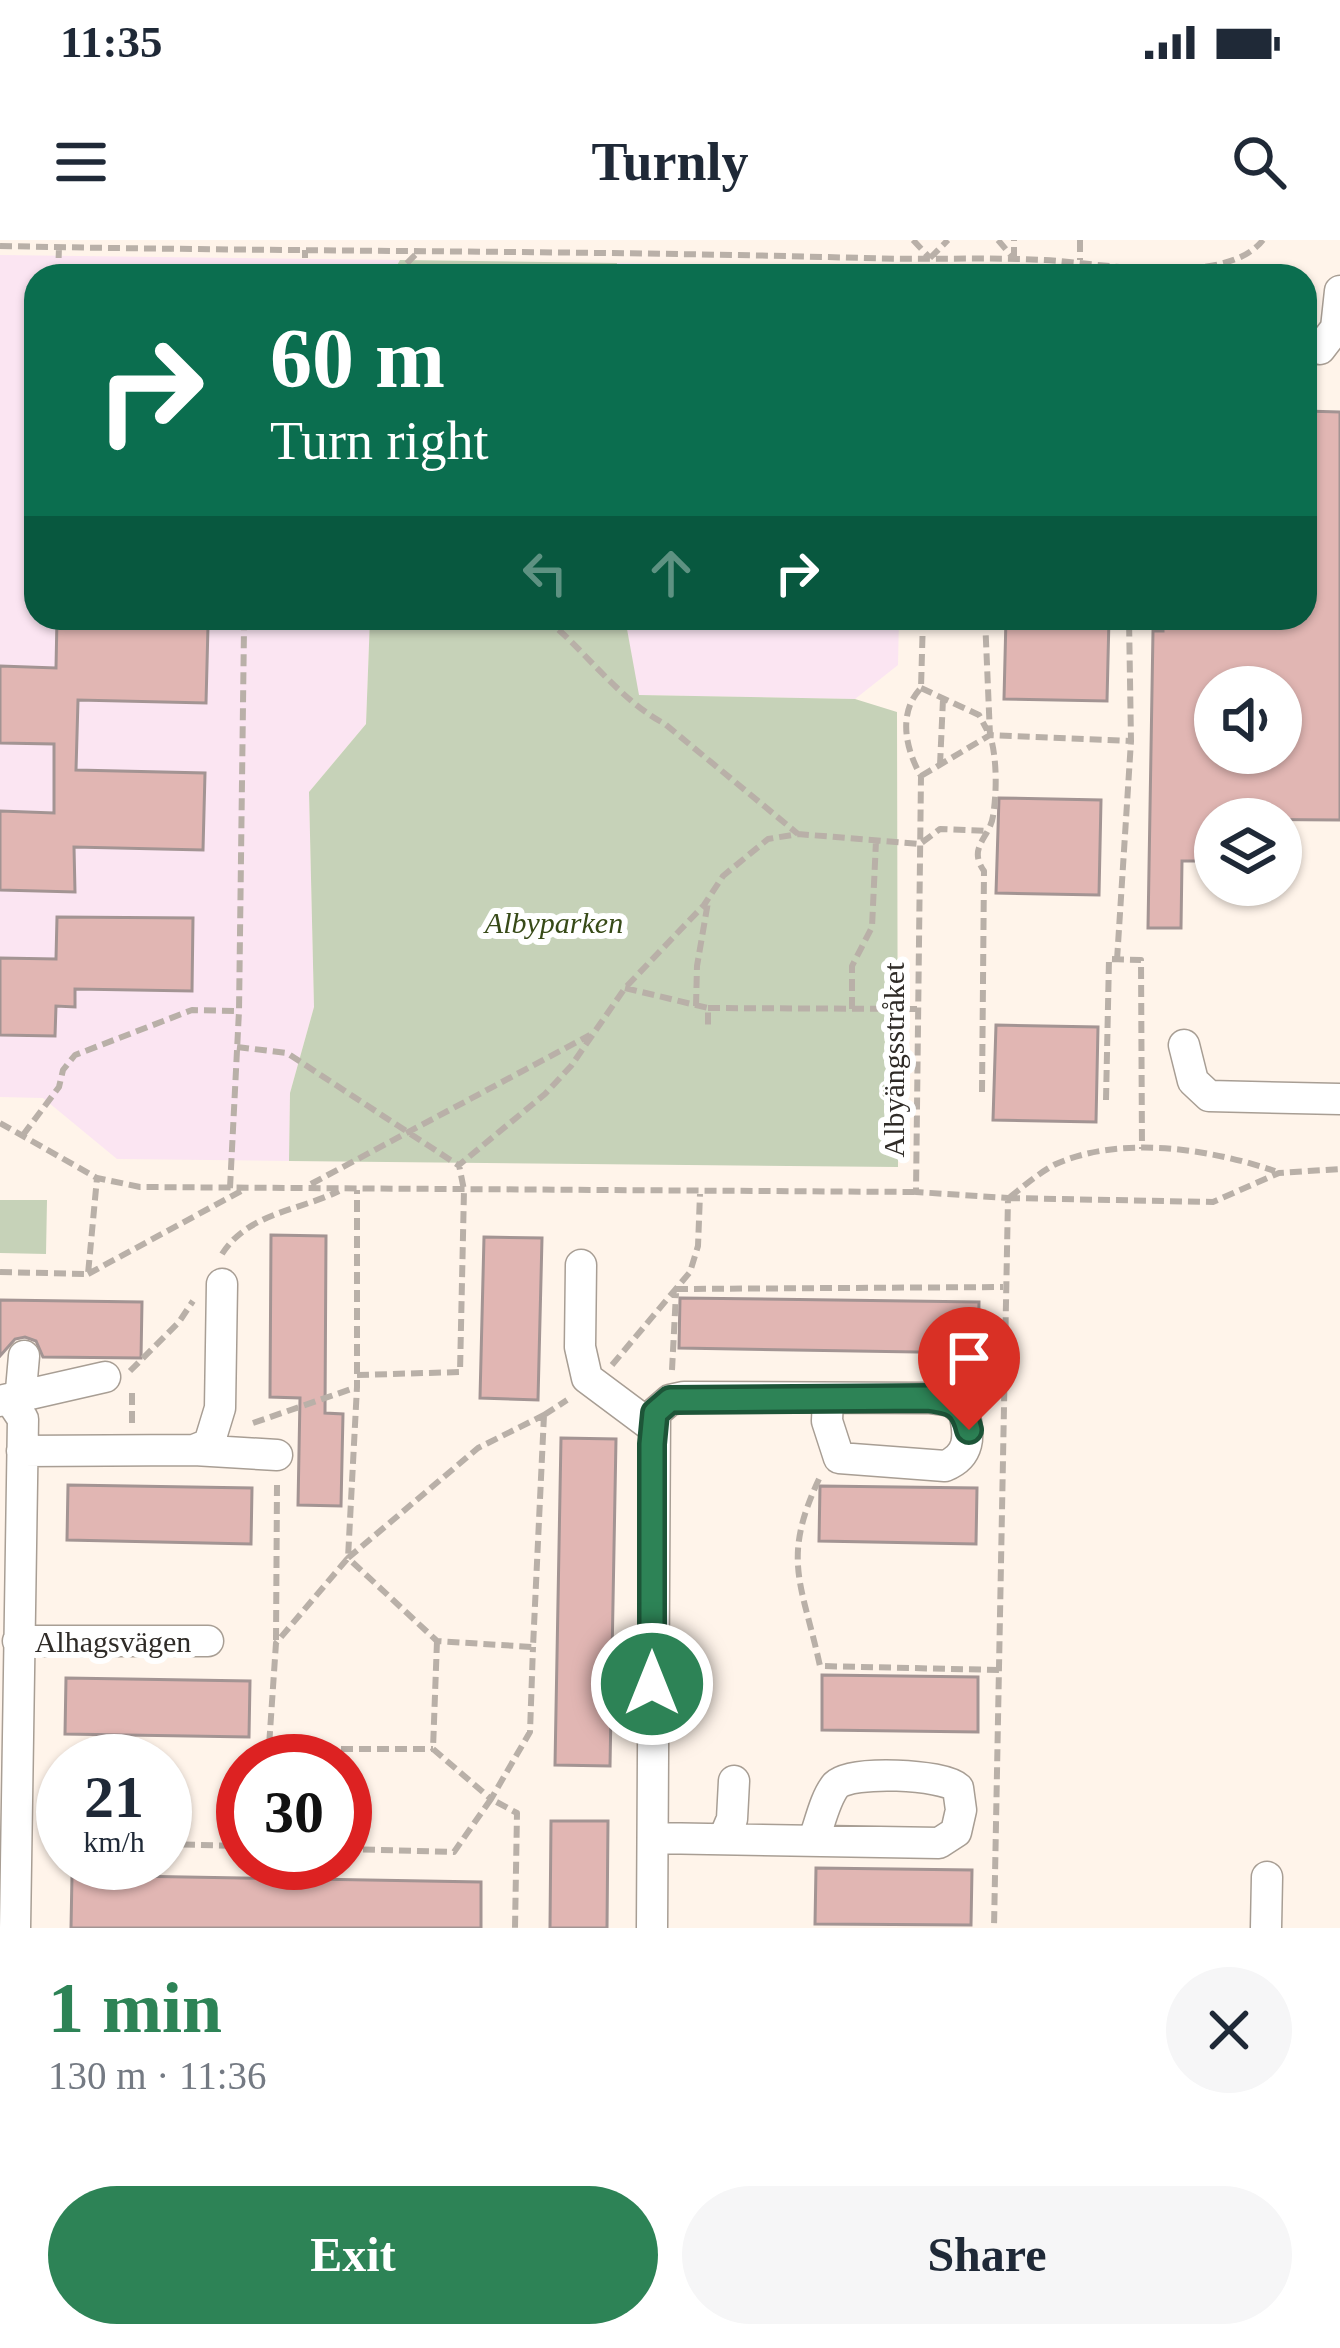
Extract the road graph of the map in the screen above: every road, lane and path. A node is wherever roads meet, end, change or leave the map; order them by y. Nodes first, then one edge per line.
1 (344, 240) edge
2 (913, 240) edge
3 (948, 240) edge
4 (998, 240) edge
5 (1014, 240) edge
6 (1080, 240) edge
7 (1263, 240) edge
8 (15, 243) edge
9 (139, 244) edge
10 (254, 245) edge
11 (0, 246) edge
12 (59, 248) junction
13 (305, 250) junction
14 (344, 250) junction
15 (418, 252) junction
16 (930, 258) junction
17 (1014, 259) junction
18 (1081, 262) junction
19 (58, 264) edge
20 (305, 264) edge
21 (406, 264) edge
22 (930, 264) edge
23 (1087, 264) edge
24 (1226, 264) edge
25 (1340, 291) edge
26 (1320, 349) dead end
27 (244, 630) edge
28 (560, 630) edge
29 (923, 630) edge
30 (986, 630) edge
31 (1129, 630) edge
32 (921, 688) junction
33 (943, 699) junction
34 (990, 735) junction
35 (1131, 741) junction
36 (940, 765) junction
37 (921, 776) junction
38 (986, 831) junction
39 (798, 834) junction
40 (876, 841) junction
41 (920, 844) junction
42 (709, 897) junction
43 (1117, 959) junction
44 (625, 988) junction
45 (696, 1006) junction
46 (708, 1009) junction
47 (852, 1009) junction
48 (917, 1009) junction
49 (238, 1010) junction
50 (708, 1029) dead end
51 (593, 1033) junction
52 (1184, 1045) dead end
53 (237, 1047) junction
54 (982, 1092) dead end
55 (1340, 1099) edge
56 (1106, 1100) dead end
57 (0, 1123) edge
58 (409, 1133) junction
59 (23, 1135) junction
60 (1142, 1149) junction
61 (459, 1165) junction
62 (1340, 1169) edge
63 (1279, 1172) junction
64 (97, 1178) junction
65 (308, 1186) junction
66 (230, 1188) junction
67 (248, 1188) junction
68 (342, 1189) junction
69 (357, 1190) junction
70 (464, 1190) junction
71 (916, 1192) junction
72 (700, 1194) junction
73 (1008, 1198) junction
74 (223, 1251) dead end
75 (581, 1265) dead end
76 (0, 1272) edge
77 (88, 1274) junction
78 (222, 1284) dead end
79 (1004, 1287) junction
80 (676, 1289) junction
81 (191, 1304) dead end
82 (24, 1356) dead end
83 (357, 1375) junction
84 (104, 1377) dead end
85 (602, 1377) dead end
86 (357, 1388) junction
87 (828, 1398) dead end
88 (567, 1400) dead end
89 (670, 1400) junction
90 (5, 1401) edge
91 (544, 1415) junction
92 (653, 1436) junction
93 (203, 1443) junction
94 (22, 1451) junction
95 (131, 1451) junction
96 (277, 1455) joint
97 (821, 1475) dead end
98 (348, 1558) junction
99 (12, 1629) edge
100 (208, 1641) dead end
101 (436, 1641) junction
102 (277, 1643) junction
103 (532, 1647) junction
104 (999, 1670) junction
105 (269, 1734) edge
106 (372, 1749) edge
107 (433, 1749) junction
108 (734, 1781) dead end
109 (491, 1799) junction
110 (653, 1838) junction
111 (724, 1838) junction
112 (814, 1839) dead end
113 (372, 1850) edge
114 (1268, 1877) dead end
115 (15, 1928) edge
116 (514, 1928) edge
117 (652, 1928) edge
118 (994, 1928) edge
119 (1266, 1928) edge

1 - 14 path
2 - 16 path
3 - 16 path
4 - 17 path
5 - 17 path
6 - 18 path
7 - 24 path
8 - 11 path
8 - 12 path
9 - 10 path
9 - 12 path
10 - 13 path
12 - 19 path
13 - 14 path
13 - 20 path
14 - 15 path
15 - 16 path
15 - 21 path
16 - 17 path
16 - 22 path
17 - 18 path
18 - 23 path
25 - 26 street
27 - 49 path
28 - 39 path
29 - 32 path, Albyängsstråket
30 - 34 path
31 - 35 path
32 - 33 path
32 - 37 path, Albyängsstråket
33 - 34 path
33 - 36 path
34 - 35 path
34 - 36 path
34 - 38 path
35 - 43 path
36 - 37 path
37 - 41 path, Albyängsstråket
38 - 41 path
38 - 54 path
39 - 40 path
39 - 42 path
40 - 41 path
40 - 47 path
41 - 48 path, Albyängsstråket
42 - 44 path
42 - 45 path
43 - 56 path
43 - 60 path
44 - 45 path
44 - 51 path
45 - 46 path
46 - 47 path
46 - 50 path
47 - 48 path
48 - 71 path, Albyängsstråket
49 - 53 path
49 - 59 path
51 - 58 path
51 - 61 path
52 - 55 street
53 - 58 path
53 - 66 path
57 - 59 path
58 - 61 path
58 - 65 path
59 - 64 path
60 - 63 path
60 - 73 path
61 - 70 path
62 - 63 path
63 - 73 path, Albyängsstråket
64 - 66 path
64 - 77 path
65 - 67 path
65 - 68 path
66 - 67 path
67 - 77 path
68 - 69 path
68 - 74 path
69 - 70 path
69 - 83 path
70 - 72 path
70 - 83 path
71 - 72 path
71 - 73 path, Albyängsstråket
72 - 80 path
73 - 79 path
75 - 92 street
76 - 77 path
78 - 93 street
79 - 80 path
79 - 104 path
80 - 85 path
80 - 89 path
81 - 95 path
82 - 90 street
83 - 86 path
84 - 90 street
86 - 93 path
86 - 98 path
87 - 89 street
88 - 91 path
89 - 92 street
90 - 94 street, Alhagsvägen
91 - 98 path
91 - 103 path
92 - 110 street
93 - 95 street
93 - 96 street
94 - 95 street
94 - 99 street, Alhagsvägen
96 - 102 path
97 - 104 path
98 - 101 path
98 - 102 path
99 - 100 street, Alhagsvägen
99 - 115 street, Alhagsvägen
101 - 103 path
101 - 107 path
102 - 105 path
103 - 109 path
104 - 118 path
106 - 107 path
107 - 109 path
108 - 111 street
109 - 113 path
109 - 116 path
110 - 111 street
110 - 117 street
111 - 112 street
114 - 119 street

